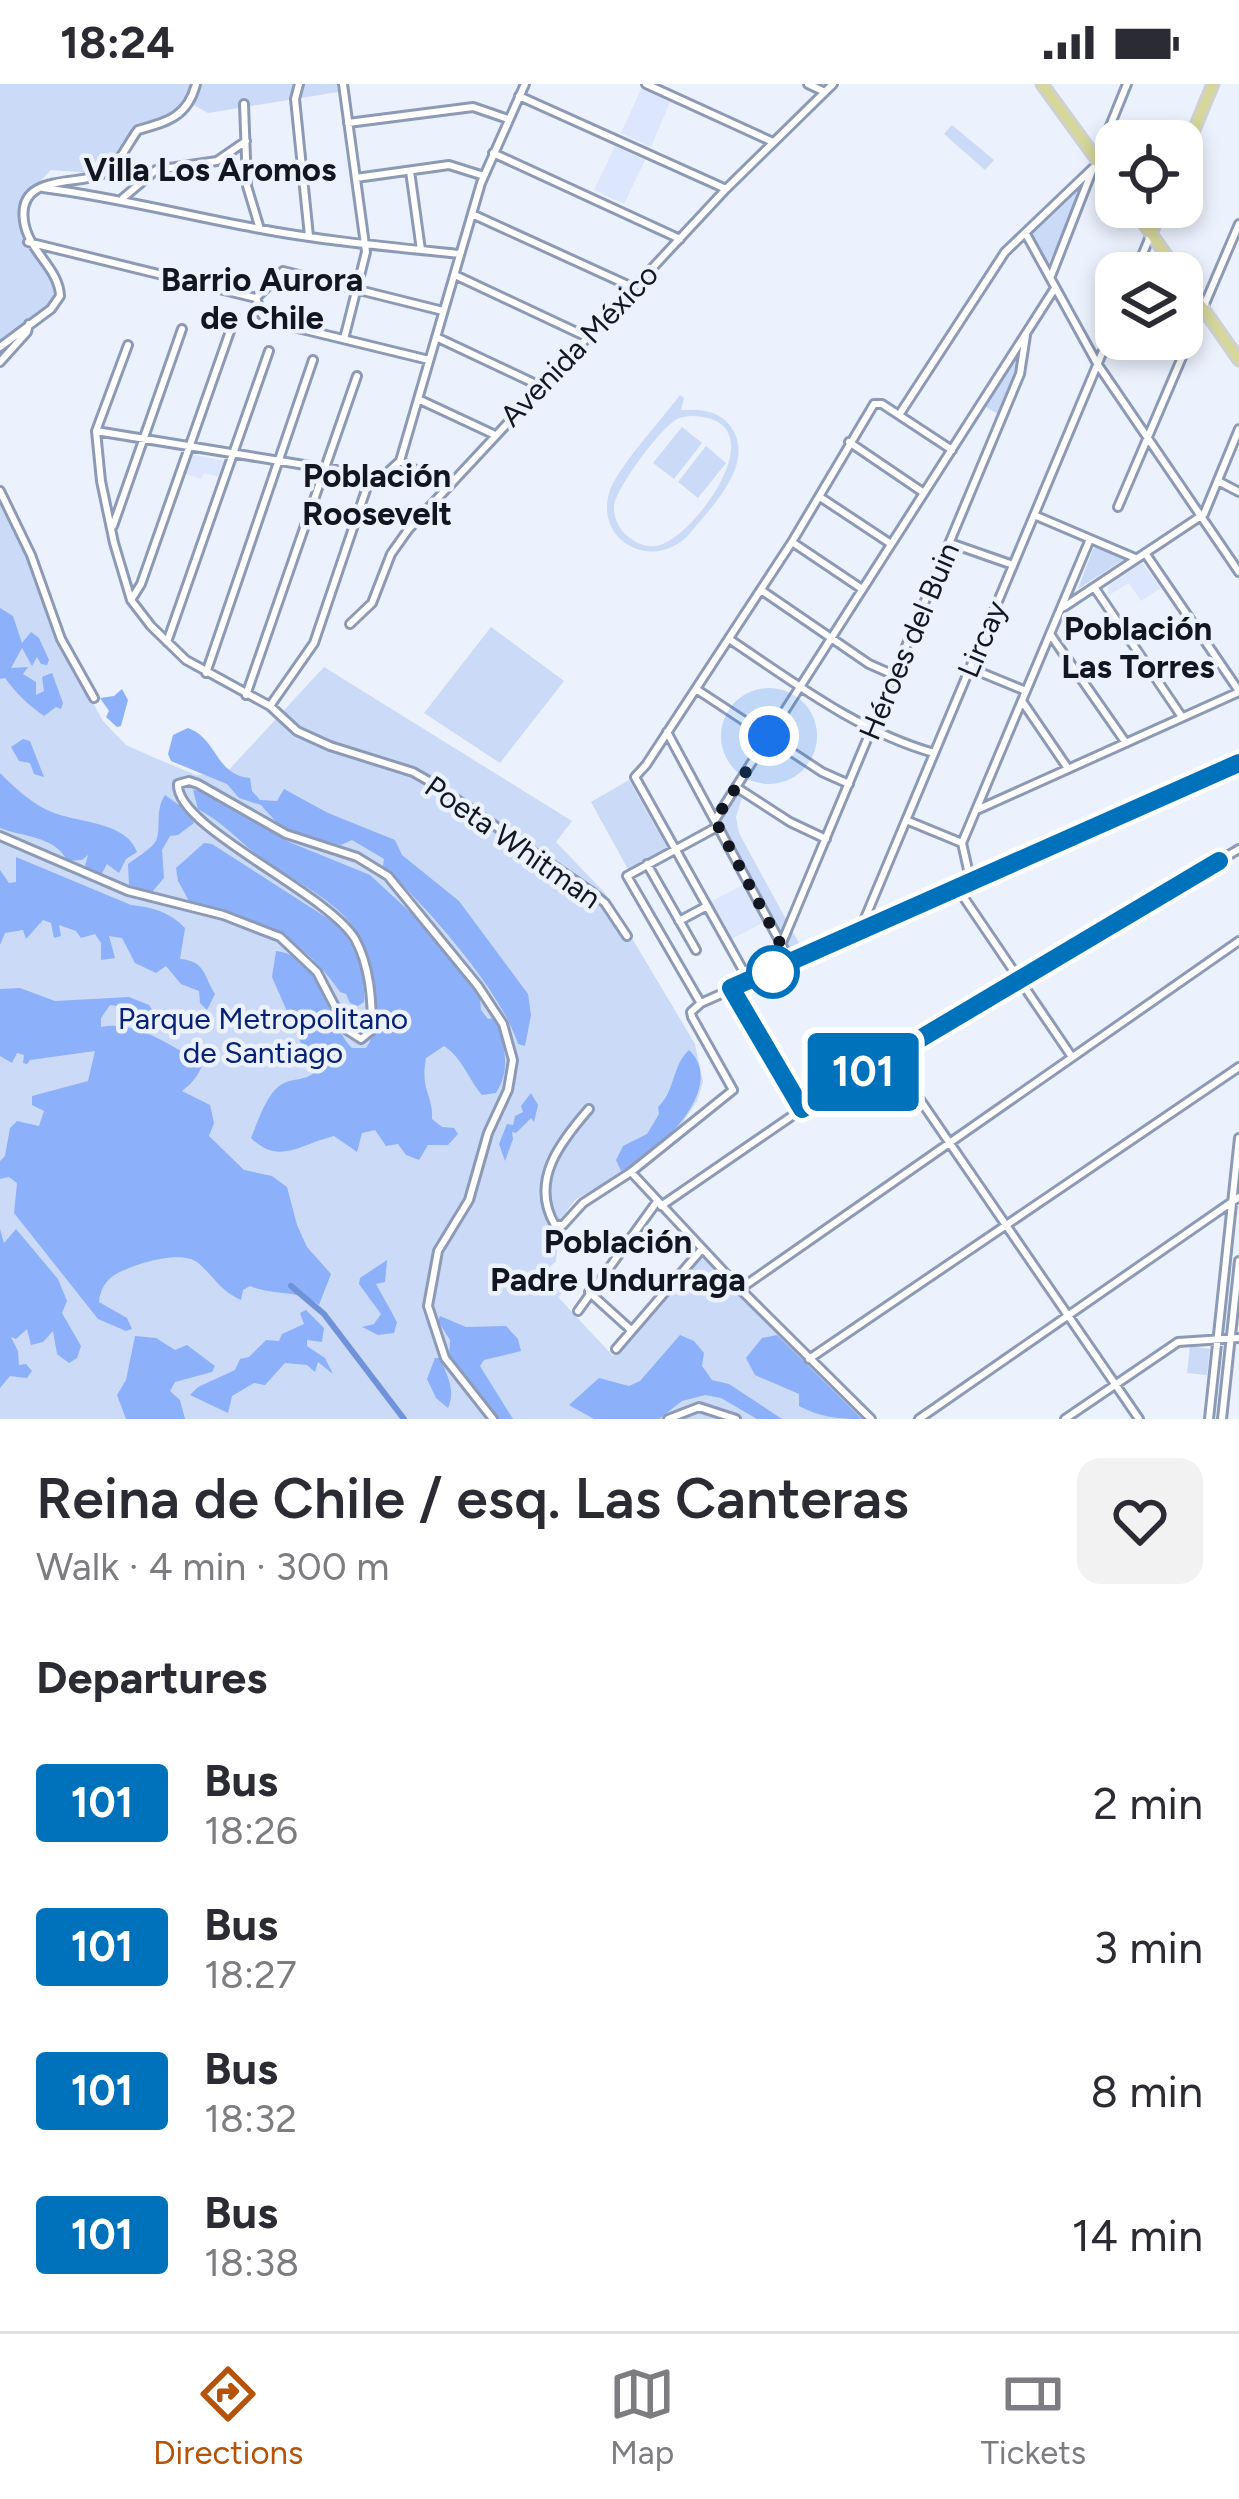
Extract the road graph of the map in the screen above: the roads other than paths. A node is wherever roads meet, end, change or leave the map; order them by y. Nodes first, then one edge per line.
1 (196, 84) edge
2 (299, 84) edge
3 (343, 84) edge
4 (524, 84) edge
5 (646, 84) edge
6 (808, 84) edge
7 (833, 84) edge
8 (1042, 84) edge
9 (1127, 84) edge
10 (1213, 84) edge
11 (825, 92) junction
12 (519, 96) junction
13 (244, 104) dead end
14 (508, 119) junction
15 (1112, 120) edge
16 (1198, 120) edge
17 (348, 123) junction
18 (246, 141) junction
19 (773, 142) junction
20 (493, 153) junction
21 (1095, 163) junction
22 (410, 170) junction
23 (484, 176) junction
24 (356, 178) junction
25 (43, 188) junction
26 (726, 189) junction
27 (123, 198) junction
28 (472, 214) junction
29 (1239, 224) edge
30 (1147, 228) edge
31 (1153, 228) edge
32 (260, 229) junction
33 (1026, 234) junction
34 (1151, 234) junction
35 (309, 236) junction
36 (680, 239) junction
37 (28, 242) junction
38 (365, 245) junction
39 (421, 250) junction
40 (1144, 252) edge
41 (1164, 252) edge
42 (460, 254) junction
43 (453, 274) junction
44 (1050, 279) junction
45 (633, 288) junction
46 (1055, 288) junction
47 (357, 289) junction
48 (256, 298) junction
49 (1204, 309) junction
50 (443, 311) junction
51 (235, 316) dead end
52 (29, 324) junction
53 (182, 329) dead end
54 (1026, 335) junction
55 (436, 337) junction
56 (587, 338) junction
57 (344, 339) junction
58 (128, 345) dead end
59 (0, 347) edge
60 (1095, 348) edge
61 (1089, 350) junction
62 (269, 351) dead end
63 (314, 360) dead end
64 (429, 360) junction
65 (1100, 360) edge
66 (1239, 360) edge
67 (0, 362) edge
68 (1098, 365) junction
69 (357, 376) dead end
70 (540, 386) junction
71 (418, 400) junction
72 (899, 415) junction
73 (1239, 429) edge
74 (96, 431) junction
75 (494, 434) junction
76 (1148, 438) junction
77 (146, 439) junction
78 (849, 442) junction
79 (190, 448) junction
80 (952, 450) junction
81 (234, 455) junction
82 (400, 460) junction
83 (280, 463) junction
84 (326, 469) junction
85 (372, 475) junction
86 (1218, 481) junction
87 (446, 488) junction
88 (0, 491) edge
89 (1214, 492) junction
90 (1239, 492) edge
91 (924, 493) junction
92 (820, 497) junction
93 (1192, 503) junction
94 (1118, 508) dead end
95 (1034, 515) junction
96 (1201, 516) junction
97 (111, 529) junction
98 (1090, 538) junction
99 (792, 542) junction
100 (950, 543) junction
101 (891, 544) junction
102 (1145, 553) junction
103 (1136, 558) junction
104 (1012, 565) junction
105 (1239, 572) edge
106 (1094, 587) junction
107 (862, 589) junction
108 (761, 590) junction
109 (130, 600) junction
110 (1061, 609) junction
111 (350, 624) dead end
112 (1050, 634) junction
113 (832, 637) junction
114 (729, 639) junction
115 (167, 644) junction
116 (970, 668) junction
117 (206, 673) junction
118 (895, 675) junction
119 (800, 687) junction
120 (696, 689) junction
121 (1026, 691) junction
122 (1239, 692) edge
123 (246, 695) junction
124 (94, 698) dead end
125 (1022, 701) junction
126 (269, 706) junction
127 (1182, 717) junction
128 (872, 730) junction
129 (667, 732) junction
130 (769, 736) junction
131 (1126, 743) junction
132 (934, 753) junction
133 (1239, 763) edge
134 (1068, 769) junction
135 (849, 784) junction
136 (736, 787) junction
137 (976, 810) junction
138 (906, 820) junction
139 (716, 824) junction
140 (0, 836) edge
141 (826, 838) junction
142 (962, 843) junction
143 (675, 849) junction
144 (1239, 849) edge
145 (647, 864) junction
146 (971, 883) junction
147 (958, 889) junction
148 (707, 906) junction
149 (679, 920) junction
150 (859, 933) junction
151 (627, 936) dead end
152 (1239, 941) edge
153 (781, 945) junction
154 (696, 950) dead end
155 (791, 964) junction
156 (1019, 980) junction
157 (749, 982) junction
158 (731, 988) junction
159 (700, 1003) junction
160 (890, 1056) junction
161 (1072, 1057) junction
162 (1239, 1067) edge
163 (589, 1109) dead end
164 (802, 1109) junction
165 (1239, 1138) edge
166 (950, 1142) junction
167 (631, 1172) junction
168 (1236, 1200) edge
169 (659, 1204) junction
170 (1006, 1225) junction
171 (702, 1249) junction
172 (1239, 1261) edge
173 (740, 1289) junction
174 (589, 1292) junction
175 (578, 1311) dead end
176 (1069, 1315) junction
177 (631, 1330) junction
178 (1235, 1339) edge
179 (1218, 1342) junction
180 (616, 1349) dead end
181 (809, 1359) junction
182 (1116, 1384) junction
183 (493, 1419) edge
184 (668, 1419) edge
185 (736, 1419) edge
186 (871, 1419) edge
187 (919, 1419) edge
188 (1065, 1419) edge
189 (1139, 1419) edge
190 (1209, 1419) edge
191 (1222, 1419) edge

1 - 25 street
2 - 35 street
3 - 17 street
4 - 12 street
5 - 19 street
6 - 11 street
7 - 11 street, Avenida México
8 - 21 main road
9 - 15 street
10 - 16 main road
11 - 19 street, Avenida México
12 - 14 street
12 - 26 street
13 - 18 street
14 - 17 street
14 - 20 street
17 - 24 street
18 - 27 street
18 - 32 street
19 - 26 street, Avenida México
20 - 23 street
20 - 36 street
21 - 33 street
21 - 44 street
22 - 23 street
22 - 24 street
22 - 39 street
23 - 28 street
24 - 38 street
25 - 27 street
25 - 37 street
26 - 36 street, Avenida México
27 - 32 street
28 - 42 street
28 - 45 street
29 - 49 street
30 - 34 main road
31 - 34 main road
32 - 35 street
33 - 44 street
33 - 72 street
34 - 40 street
34 - 41 main road
35 - 38 street
36 - 45 street, Avenida México
37 - 48 street
37 - 52 street
38 - 39 street
38 - 47 street
39 - 42 street
42 - 43 street
43 - 50 street
43 - 56 street
44 - 46 street
45 - 56 street, Avenida México
46 - 54 street
46 - 61 street
47 - 48 street
47 - 50 street
47 - 57 street
48 - 57 street
49 - 66 main road
49 - 76 street
50 - 55 street
51 - 79 street
52 - 59 street
52 - 67 street
53 - 77 street
54 - 80 street
54 - 100 street, Héroes del Buin
55 - 64 street
55 - 70 street
56 - 70 street, Avenida México
57 - 64 street
58 - 74 street, Poeta Whitman
60 - 61 street
61 - 68 street
62 - 81 street
63 - 83 street
64 - 71 street
65 - 68 street, Lircay
68 - 76 street
68 - 95 street, Lircay
69 - 84 street
70 - 75 street, Avenida México
71 - 75 street
71 - 82 street
72 - 78 street
72 - 80 street
73 - 86 street
74 - 77 street
74 - 97 street, Poeta Whitman
75 - 87 street, Avenida México
76 - 93 street
76 - 94 street
77 - 79 street
77 - 97 street
78 - 91 street
78 - 92 street
79 - 81 street
79 - 109 street
80 - 91 street
81 - 83 street
81 - 115 street
82 - 85 street
82 - 87 street
83 - 84 street
83 - 117 street
84 - 85 street
84 - 123 street
85 - 126 street
86 - 89 street
86 - 90 street
87 - 111 street, Avenida México
88 - 124 street
89 - 93 street
89 - 96 street
91 - 101 street
92 - 99 street
92 - 101 street
93 - 96 street
95 - 98 street
95 - 104 street, Lircay
96 - 102 street
96 - 105 street
97 - 109 street, Poeta Whitman
98 - 103 street
98 - 110 street
99 - 107 street
99 - 108 street
100 - 104 street
100 - 118 street, Héroes del Buin
101 - 107 street
102 - 103 street
102 - 122 street
103 - 106 street
104 - 116 street, Lircay
106 - 110 street
106 - 127 street
107 - 113 street
108 - 113 street
108 - 114 street
109 - 115 street, Poeta Whitman
110 - 112 street
112 - 121 street
112 - 131 street
113 - 118 street
113 - 119 street
114 - 119 street
114 - 120 street
115 - 117 street, Poeta Whitman
116 - 121 street
116 - 132 street, Lircay
117 - 123 street, Poeta Whitman
118 - 128 street, Héroes del Buin
119 - 128 street
119 - 130 street
120 - 129 street
120 - 130 street
121 - 125 street
122 - 127 street
123 - 126 street, Poeta Whitman
125 - 134 street
125 - 137 street
126 - 151 street, Poeta Whitman
127 - 131 street
128 - 132 street
128 - 135 street, Héroes del Buin
129 - 139 street
129 - 143 street
130 - 135 street
130 - 136 street
131 - 134 street
132 - 138 street, Lircay
133 - 146 street
134 - 137 street
135 - 141 street, Héroes del Buin
136 - 139 street
136 - 141 street
137 - 142 street
138 - 142 street
138 - 150 street, Lircay
139 - 143 street
139 - 153 street
140 - 183 street
141 - 153 street, Héroes del Buin
142 - 146 street
143 - 145 street
143 - 148 street
144 - 156 street
145 - 149 street
145 - 159 street
146 - 147 street
147 - 150 street
147 - 156 street
148 - 149 street
148 - 157 street
149 - 154 street
150 - 155 street
152 - 161 street
153 - 155 street
155 - 157 street
156 - 160 street
156 - 161 street
157 - 158 street
158 - 159 street
158 - 164 street
159 - 167 street
160 - 164 street
160 - 166 street
161 - 166 street
162 - 170 street
163 - 167 street
164 - 169 street
165 - 168 street
166 - 170 street
166 - 173 street
167 - 169 street
168 - 176 street
168 - 179 street
169 - 171 street
169 - 174 street
170 - 176 street
170 - 181 street
171 - 173 street
171 - 177 street
172 - 178 street
173 - 181 street
174 - 175 street
174 - 177 street
176 - 182 street
176 - 187 street
177 - 180 street
178 - 179 street
178 - 191 street
179 - 182 street
179 - 190 street
181 - 186 street
182 - 188 street
182 - 189 street
184 - 185 street

